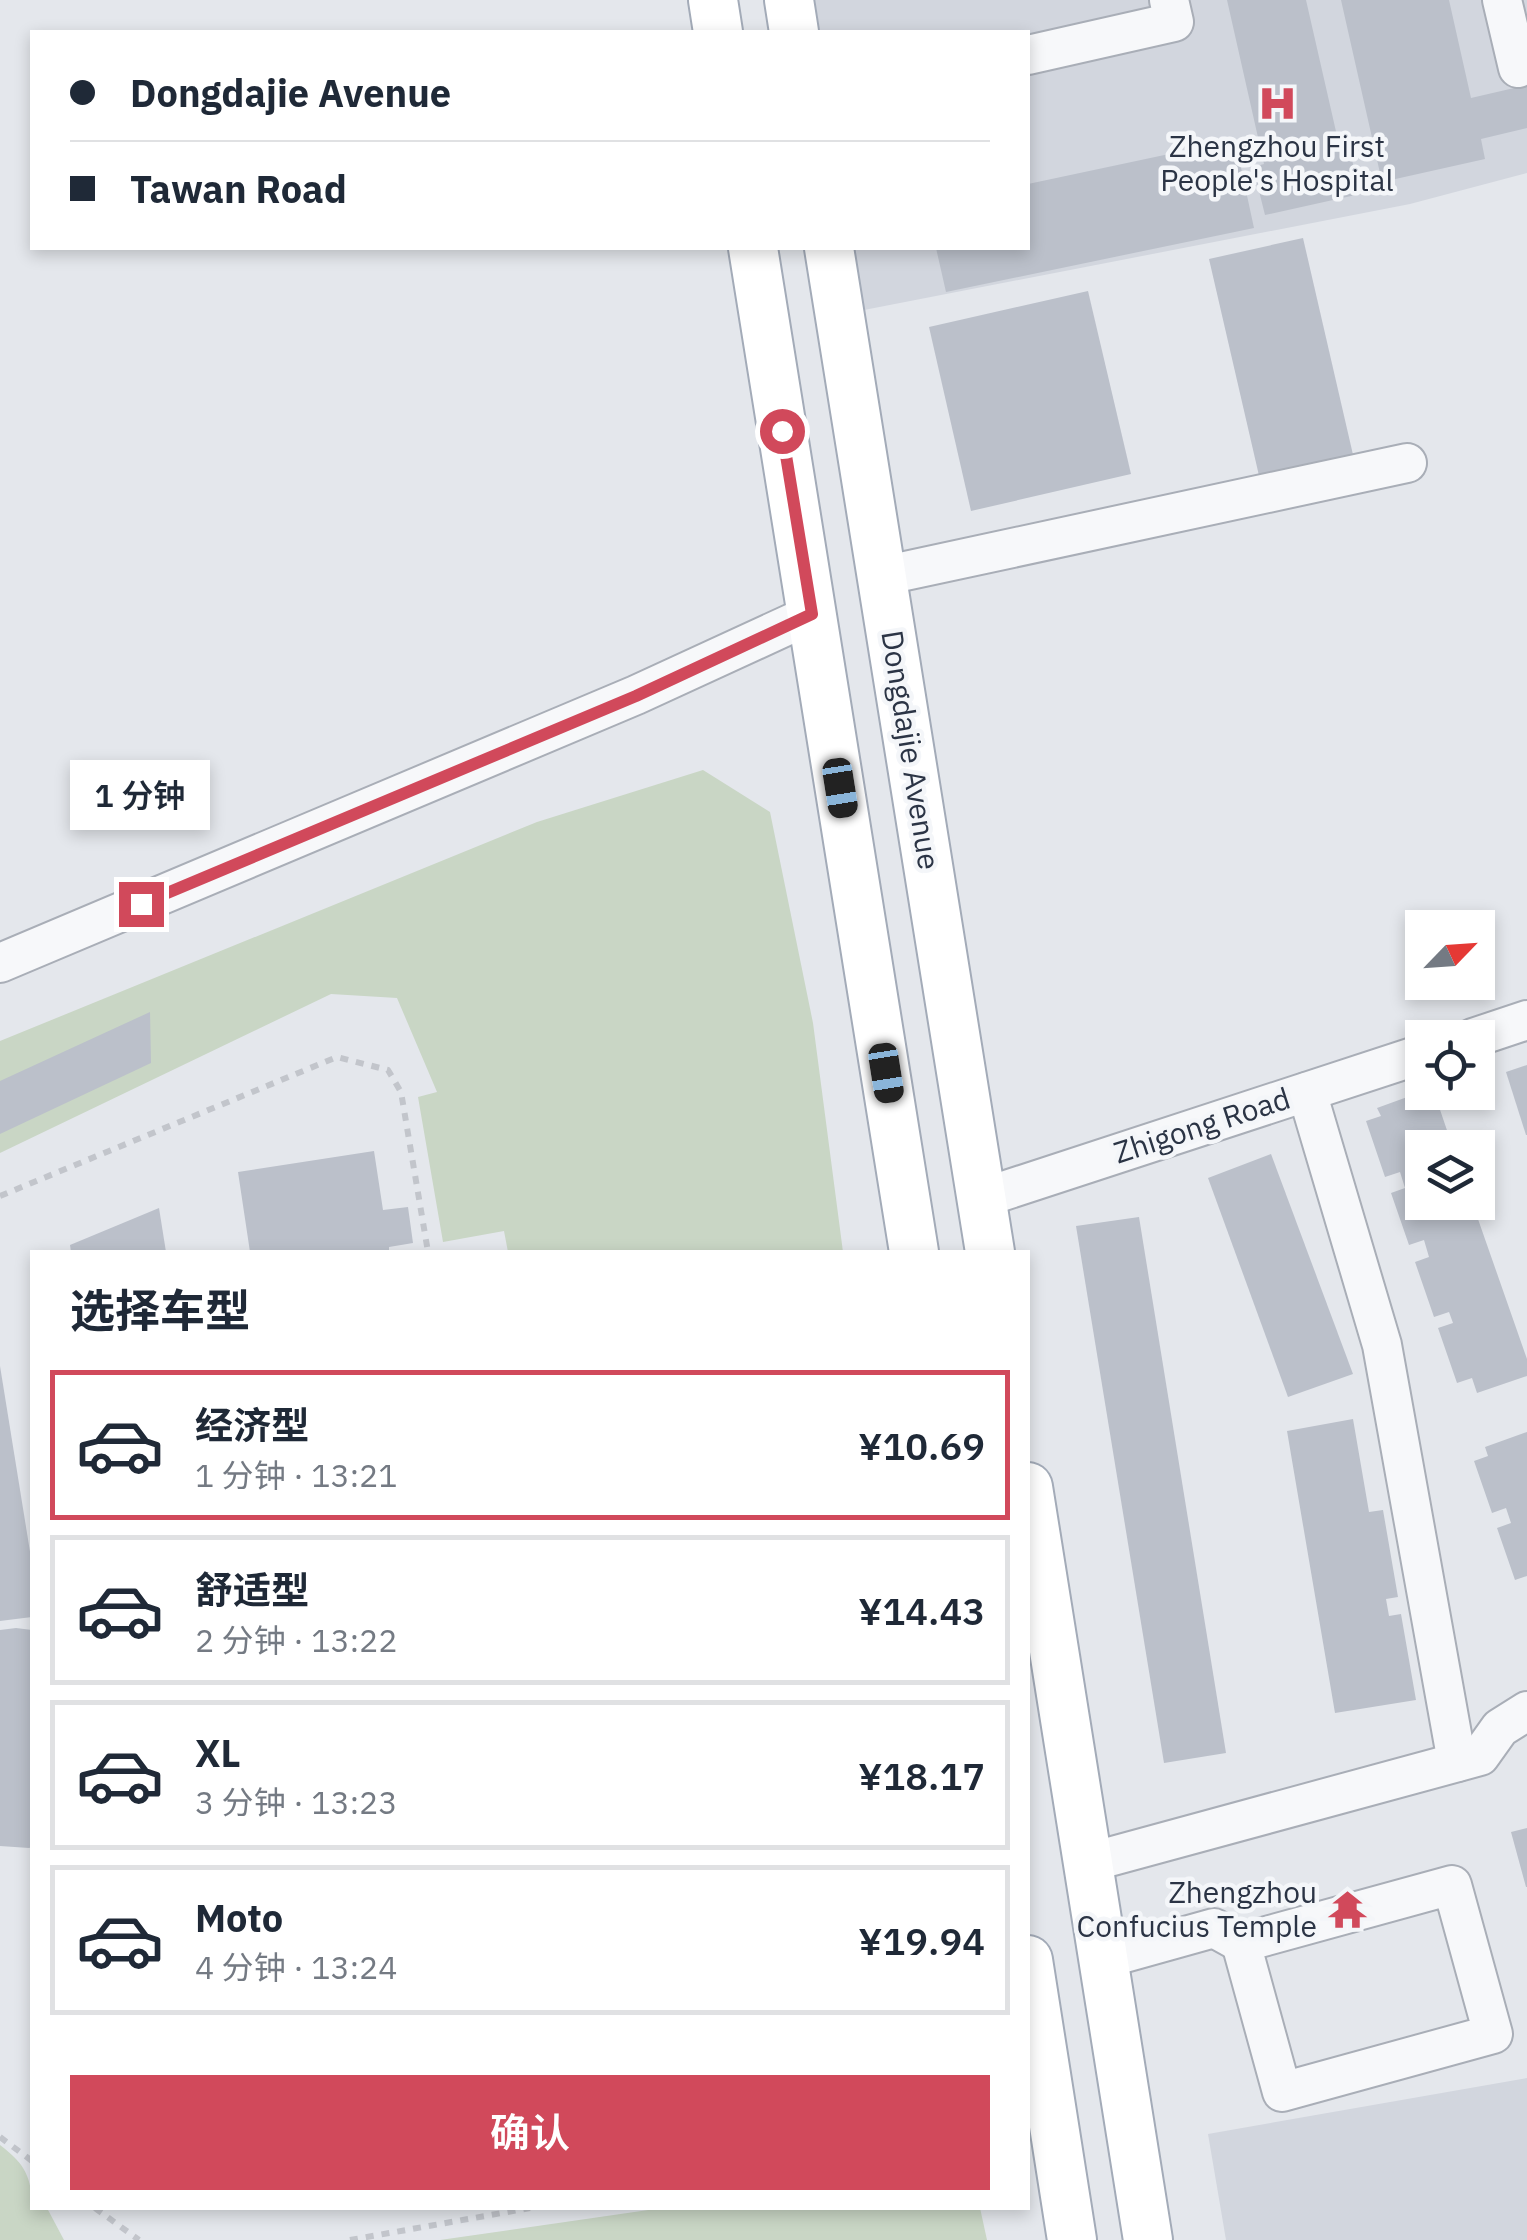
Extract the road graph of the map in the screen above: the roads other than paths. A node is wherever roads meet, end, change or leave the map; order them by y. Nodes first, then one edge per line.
1 (713, 0) edge
2 (789, 0) edge
3 (1169, 0) edge
4 (1502, 0) edge
5 (718, 30) edge
6 (794, 30) edge
7 (1030, 54) edge
8 (1518, 68) dead end
9 (753, 250) edge
10 (829, 250) edge
11 (1406, 463) dead end
12 (882, 576) junction
13 (812, 614) junction
14 (0, 963) edge
15 (1527, 1020) edge
16 (1495, 1031) edge
17 (1405, 1060) edge
18 (1307, 1092) junction
19 (982, 1198) junction
20 (914, 1250) edge
21 (990, 1250) edge
22 (1030, 1500) edge
23 (1527, 1710) edge
24 (1457, 1762) junction
25 (1088, 1863) junction
26 (1241, 1942) junction
27 (1103, 1959) junction
28 (1030, 1973) edge
29 (1072, 2240) edge
30 (1148, 2240) edge

1 - 5 main road
2 - 6 main road
3 - 7 street
4 - 8 street
9 - 13 main road
10 - 12 main road, Dongdajie Avenue
11 - 12 street
12 - 19 main road, Dongdajie Avenue
13 - 14 street
13 - 20 main road
15 - 16 street
17 - 18 street, Zhigong Road
18 - 19 street, Zhigong Road
18 - 24 street
19 - 21 main road, Dongdajie Avenue
22 - 25 main road
23 - 24 street
24 - 25 street
25 - 27 main road
26 - 26 street
26 - 27 street
27 - 30 main road
28 - 29 main road

